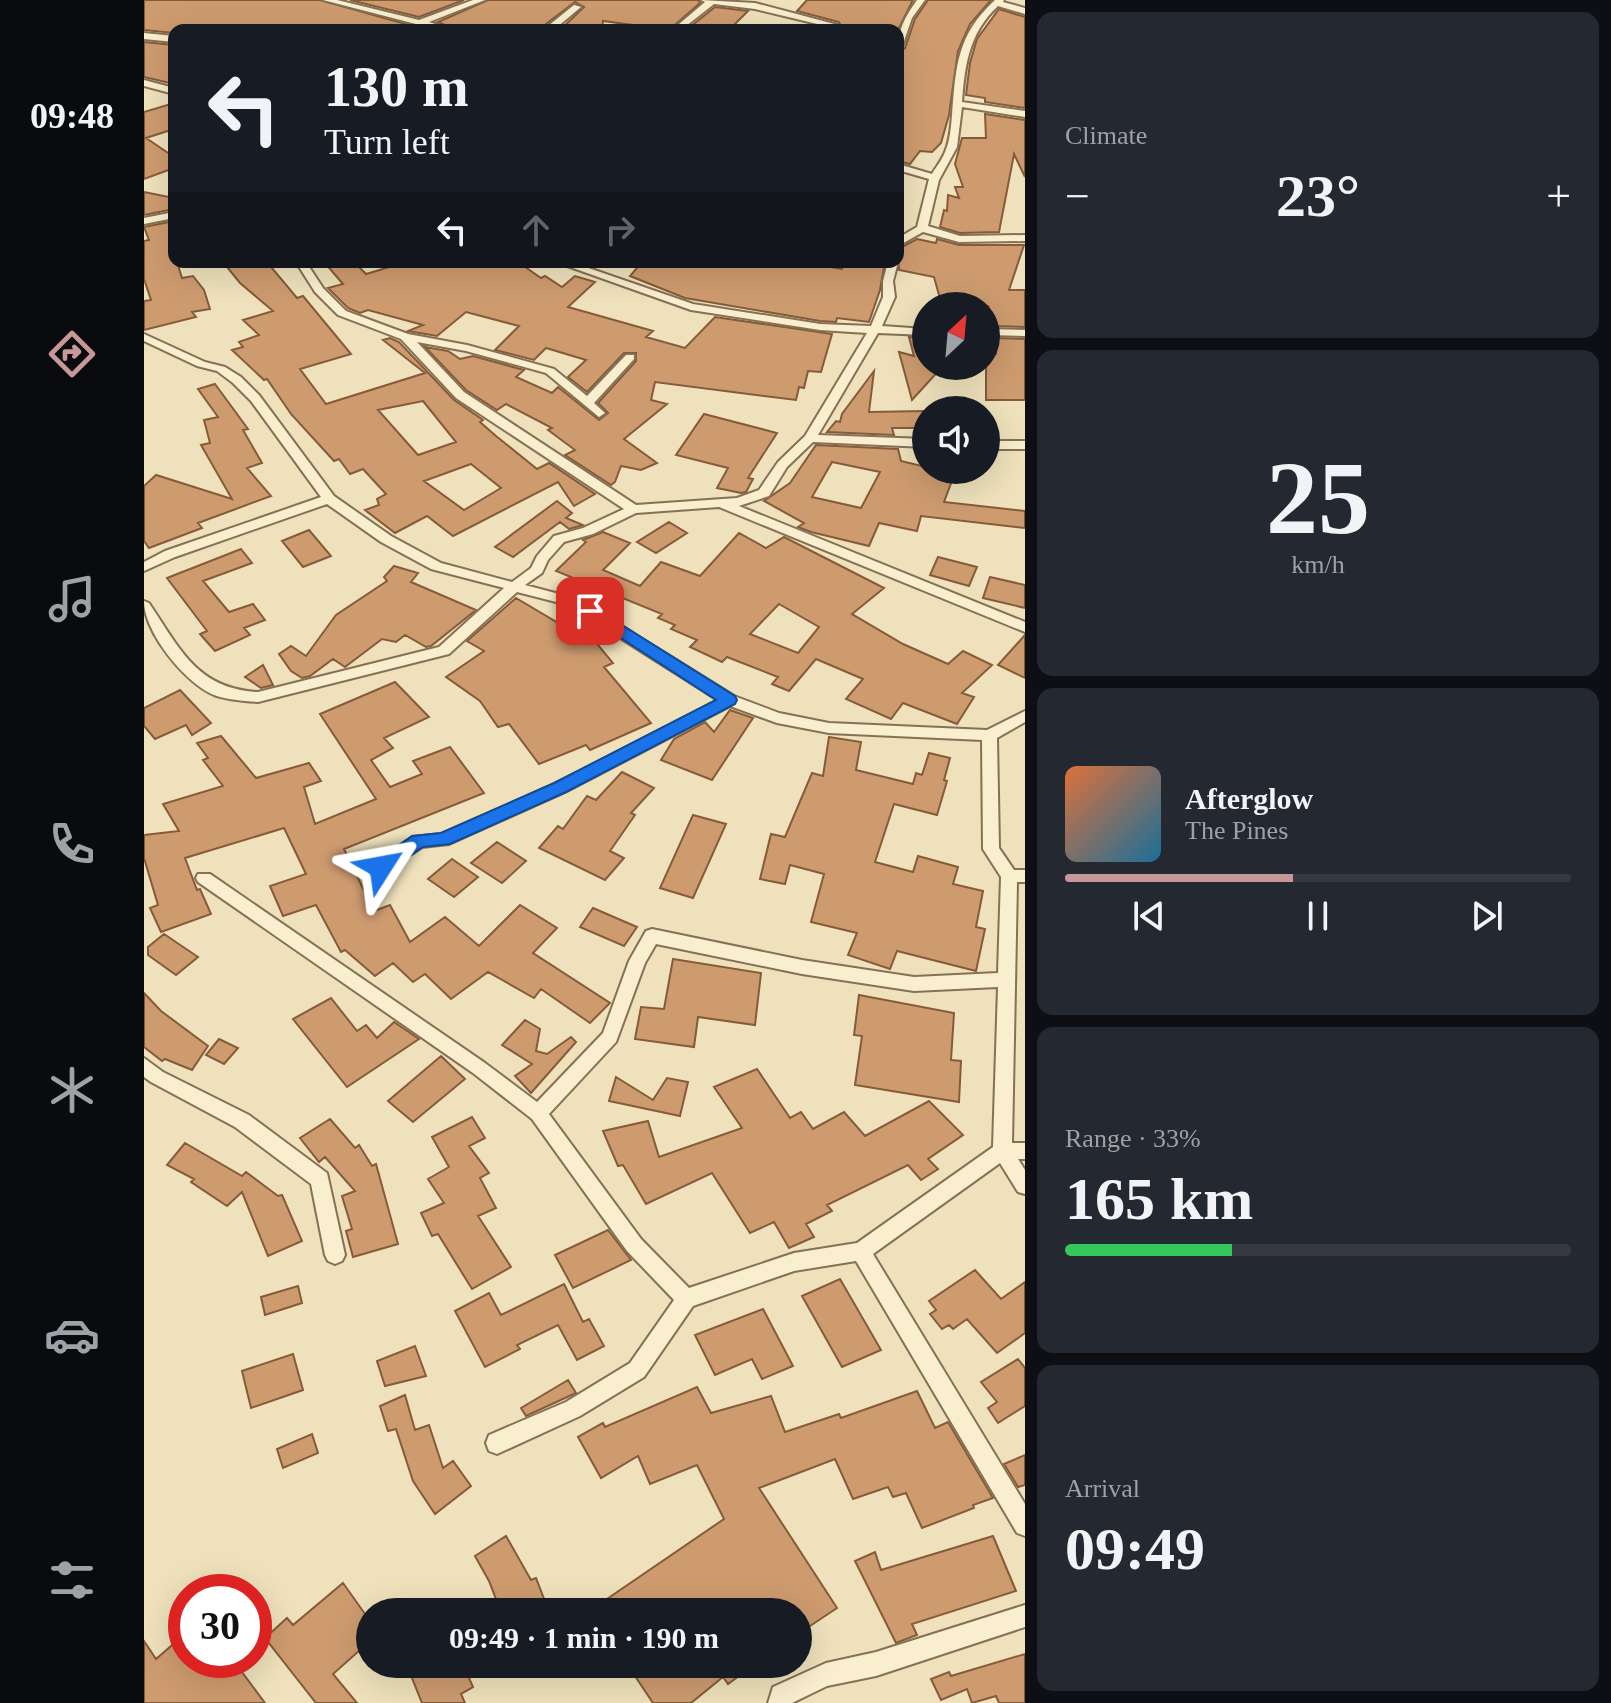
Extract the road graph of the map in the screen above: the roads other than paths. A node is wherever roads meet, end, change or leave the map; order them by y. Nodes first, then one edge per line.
1 (327, 0) edge
2 (481, 0) edge
3 (710, 0) edge
4 (921, 0) edge
5 (998, 2) edge
6 (577, 7) dead end
7 (1025, 11) edge
8 (419, 22) junction
9 (427, 24) edge
10 (556, 24) edge
11 (683, 24) edge
12 (830, 24) edge
13 (904, 30) edge
14 (144, 36) edge
15 (168, 38) edge
16 (144, 83) edge
17 (168, 89) edge
18 (959, 104) junction
19 (1025, 114) edge
20 (904, 169) edge
21 (935, 178) junction
22 (168, 216) edge
23 (144, 221) edge
24 (922, 228) junction
25 (1025, 238) edge
26 (904, 239) edge
27 (302, 268) edge
28 (581, 268) edge
29 (595, 268) edge
30 (891, 268) edge
31 (591, 271) junction
32 (874, 331) junction
33 (912, 332) edge
34 (1000, 332) edge
35 (1025, 333) edge
36 (144, 337) edge
37 (405, 337) junction
38 (630, 357) dead end
39 (588, 402) junction
40 (599, 413) dead end
41 (810, 438) junction
42 (912, 442) edge
43 (1000, 445) edge
44 (1025, 445) edge
45 (329, 499) junction
46 (722, 503) junction
47 (633, 509) junction
48 (144, 567) edge
49 (515, 586) junction
50 (144, 606) edge
51 (1025, 627) edge
52 (729, 700) junction
53 (1025, 716) edge
54 (989, 735) junction
55 (381, 867) dead end
56 (1017, 876) edge
57 (204, 878) dead end
58 (1007, 980) junction
59 (144, 1066) edge
60 (538, 1113) junction
61 (1002, 1151) junction
62 (1025, 1151) edge
63 (1025, 1186) edge
64 (861, 1251) junction
65 (335, 1255) dead end
66 (686, 1299) junction
67 (497, 1443) dead end
68 (1025, 1525) edge
69 (1025, 1616) edge
70 (780, 1703) edge

1 - 8 street
2 - 8 street
3 - 11 street
3 - 12 street
4 - 13 street
5 - 7 street
5 - 18 street
6 - 10 street
8 - 9 street
14 - 15 street
16 - 17 street
18 - 19 street
18 - 21 street
20 - 21 street
21 - 24 street
22 - 23 street
24 - 25 street
24 - 26 street
27 - 37 street
28 - 31 street
29 - 31 street
30 - 32 street
31 - 32 street
32 - 33 street
32 - 41 street
34 - 35 street
36 - 45 street
37 - 39 street
37 - 47 street
38 - 39 street
39 - 40 street
41 - 42 street
41 - 46 street
43 - 44 street
45 - 48 street
45 - 49 street
46 - 47 street
46 - 51 street
47 - 49 street
49 - 50 street
49 - 52 street
52 - 54 street
52 - 55 street
53 - 54 street
54 - 56 street
56 - 58 street
57 - 60 street
58 - 60 street
58 - 61 street
59 - 65 street
60 - 66 street
61 - 62 street
61 - 63 street
61 - 64 street
64 - 66 street
64 - 68 street
66 - 67 street
69 - 70 street

